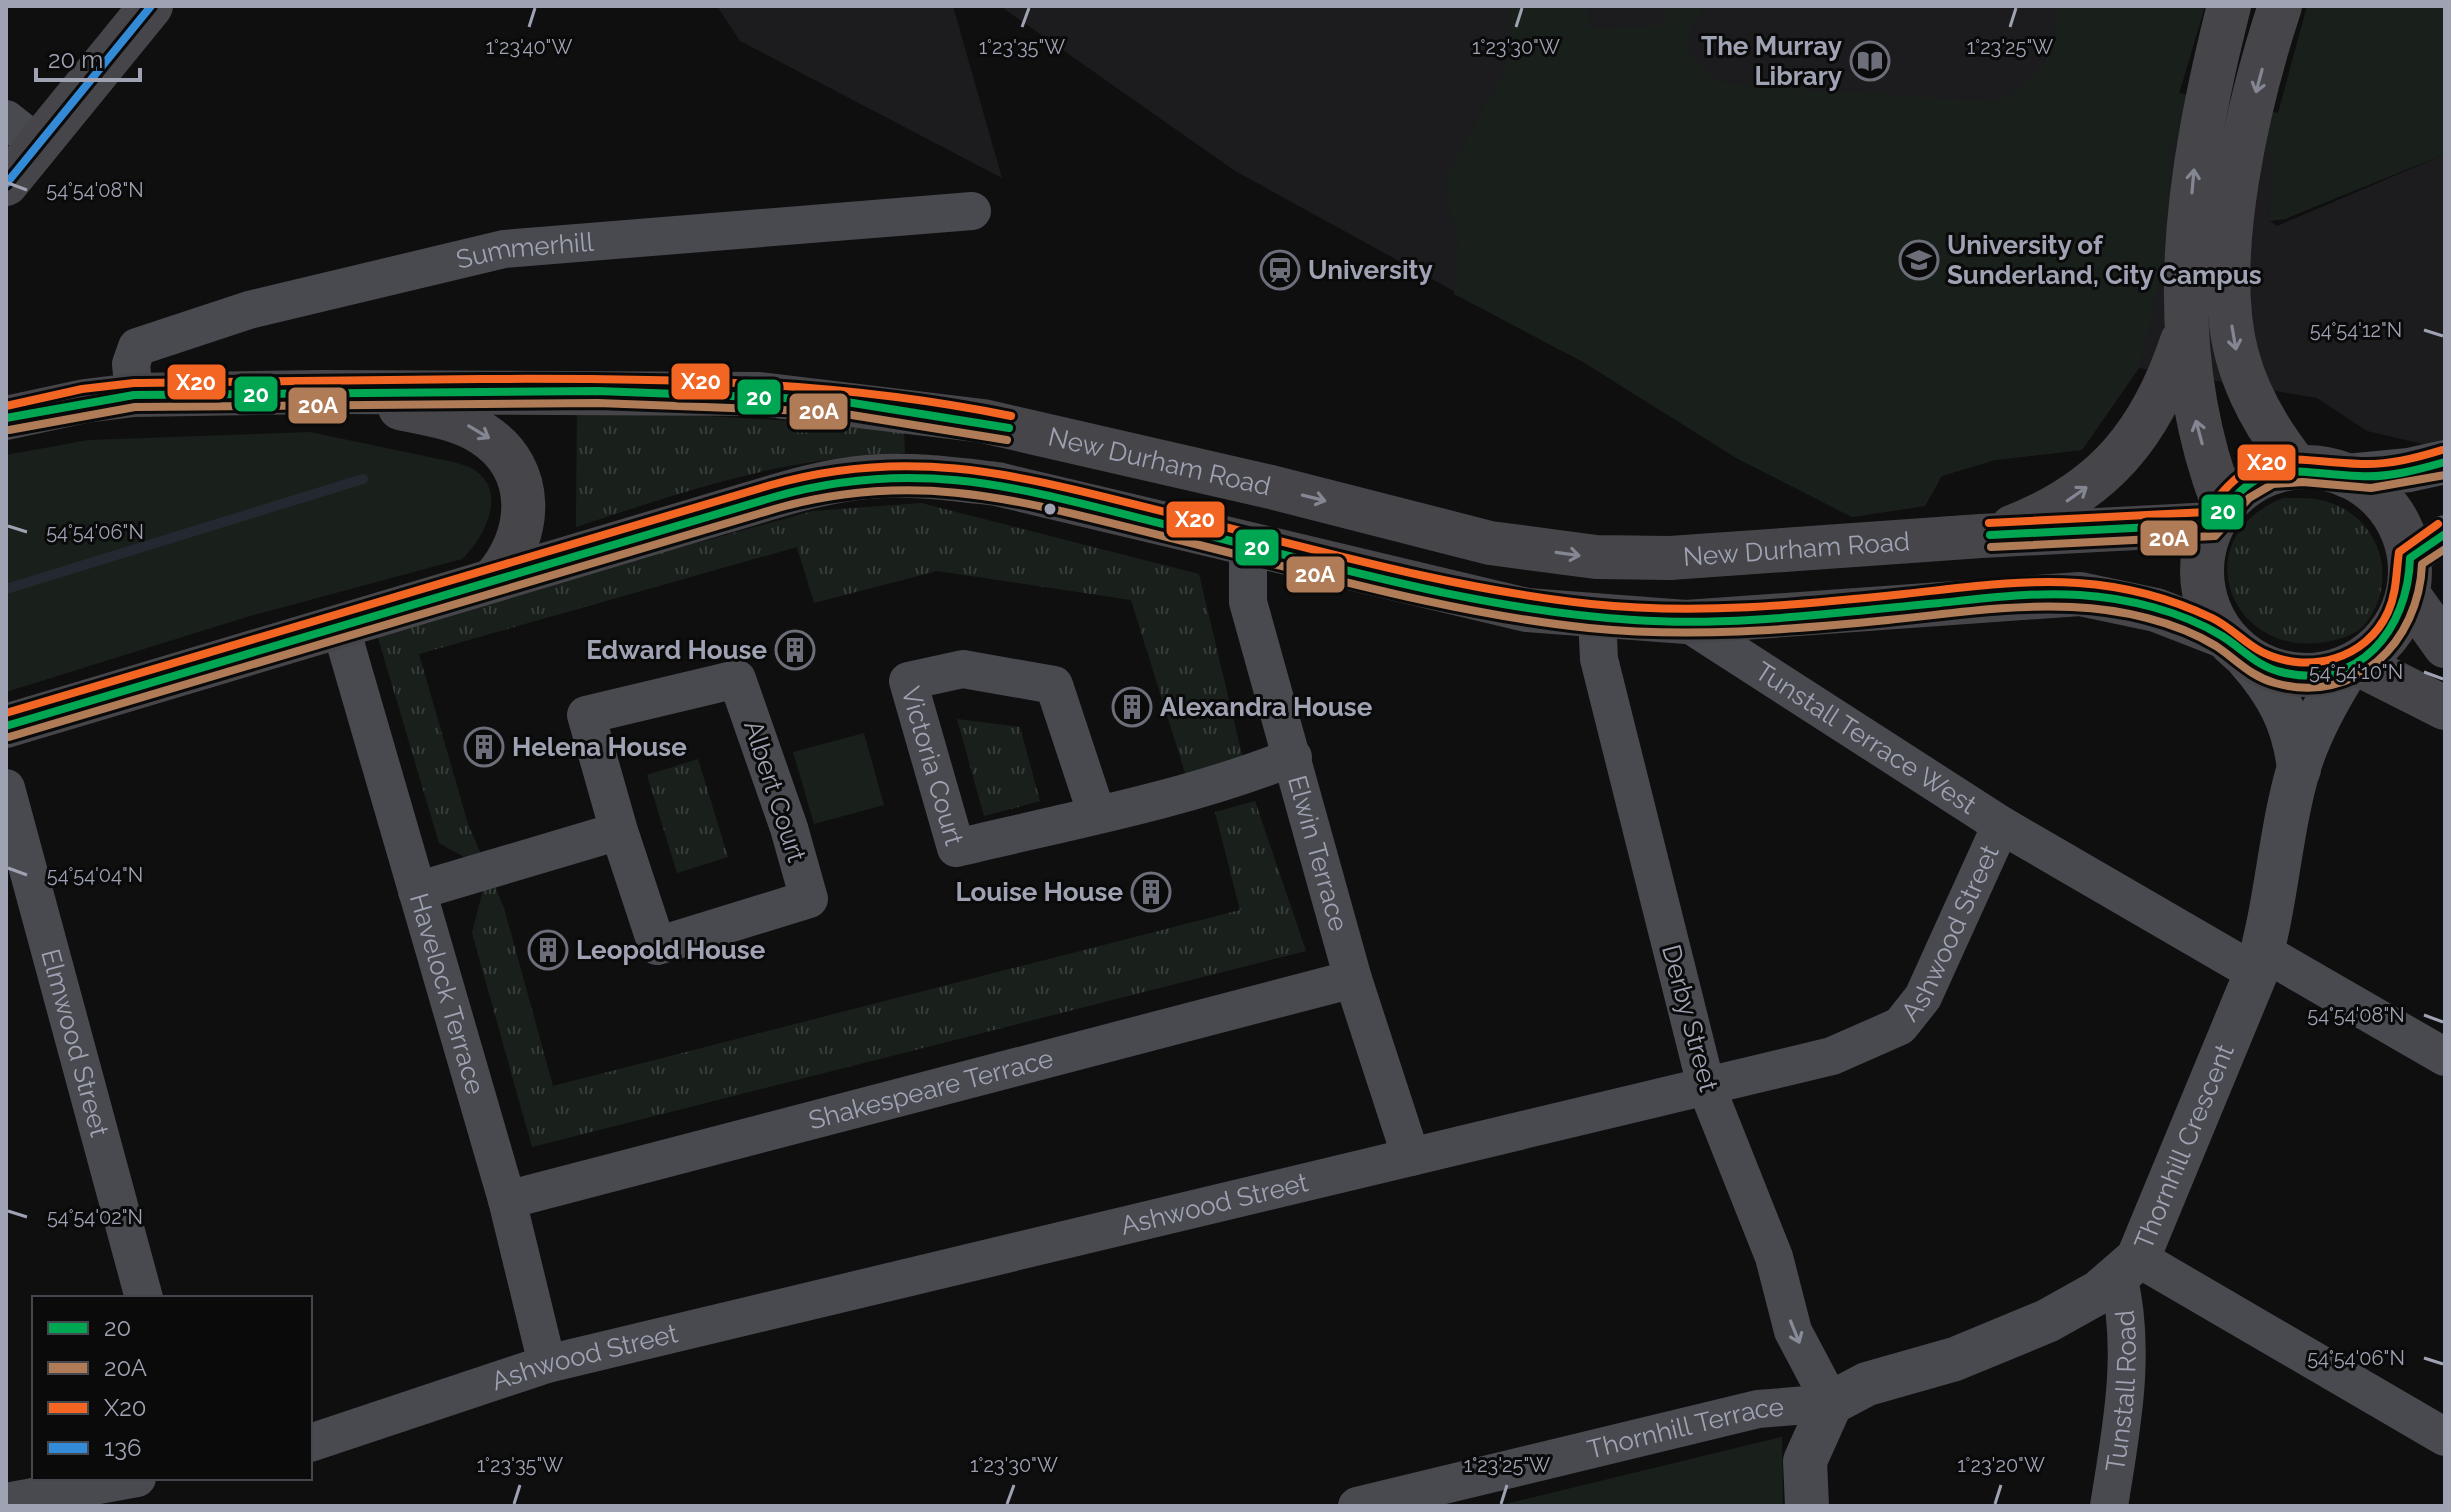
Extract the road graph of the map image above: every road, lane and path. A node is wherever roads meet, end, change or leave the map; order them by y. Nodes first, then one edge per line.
1 (151, 6) edge
2 (2229, 6) edge
3 (2280, 6) edge
4 (22, 132) edge
5 (6, 184) edge
6 (972, 211) dead end
7 (2186, 327) junction
8 (323, 392) junction
9 (134, 395) junction
10 (6, 418) edge
11 (2445, 462) edge
12 (2297, 467) junction
13 (2347, 476) junction
14 (2219, 515) junction
15 (1981, 536) junction
16 (1248, 545) junction
17 (2421, 562) edge
18 (493, 580) junction
19 (1597, 617) junction
20 (1686, 622) junction
21 (340, 625) junction
22 (2445, 646) edge
23 (2235, 647) junction
24 (2352, 665) junction
25 (2445, 708) edge
26 (6, 726) edge
27 (1293, 757) junction
28 (2295, 784) junction
29 (6, 788) edge
30 (1097, 815) junction
31 (2001, 825) junction
32 (619, 831) junction
33 (417, 891) junction
34 (2262, 954) junction
35 (1353, 979) junction
36 (2445, 1057) edge
37 (1706, 1086) junction
38 (1411, 1157) junction
39 (507, 1200) junction
40 (2128, 1267) junction
41 (143, 1296) edge
42 (547, 1364) junction
43 (1831, 1403) junction
44 (2445, 1437) edge
45 (312, 1442) edge
46 (126, 1480) edge
47 (6, 1502) edge
48 (1357, 1506) edge
49 (1807, 1506) edge
50 (2109, 1506) edge

1 - 4 main road
7 -> 2 main road
3 -> 12 main road
4 - 5 main road
6 - 9 street, Summerhill
14 -> 7 main road
15 -> 7 main road
8 - 9 main road, New Durham Road
8 -> 15 main road, New Durham Road
8 -> 18 main road
9 - 10 main road, New Durham Road
11 - 13 street
12 - 13 main road
12 - 14 main road
13 - 17 main road
14 - 15 main road, New Durham Road
14 - 23 main road
16 - 18 main road
16 - 19 main road
16 - 27 street, Elwin Terrace
17 - 22 main road
17 - 24 main road
18 - 21 main road
19 - 20 main road
19 - 37 street, Derby Street
20 - 23 main road
20 - 31 street, Tunstall Terrace West
21 - 26 main road
21 - 33 street, Havelock Terrace
23 - 24 main road
23 - 28 street
24 - 25 main road
24 - 28 street
27 - 30 street, Victoria Court
27 - 35 street, Elwin Terrace
28 - 34 street
29 - 41 street, Elmwood Street
30 - 30 street, Victoria Court
31 - 34 street, Tunstall Terrace West
31 - 37 street, Ashwood Street
32 - 32 street, Albert Court
32 - 33 street
33 - 39 street, Havelock Terrace
34 - 36 street, Tunstall Terrace West
34 - 40 street, Thornhill Crescent
35 - 38 street, Elwin Terrace
35 - 39 street, Shakespeare Terrace
37 - 38 street, Ashwood Street
37 -> 43 street, Derby Street
38 - 42 street, Ashwood Street
39 - 42 street, Havelock Terrace
40 - 43 street, Thornhill Crescent
40 - 44 street
40 - 50 street, Tunstall Road
42 - 45 street, Ashwood Street
43 - 48 street, Thornhill Terrace
43 - 49 street
46 - 47 street

